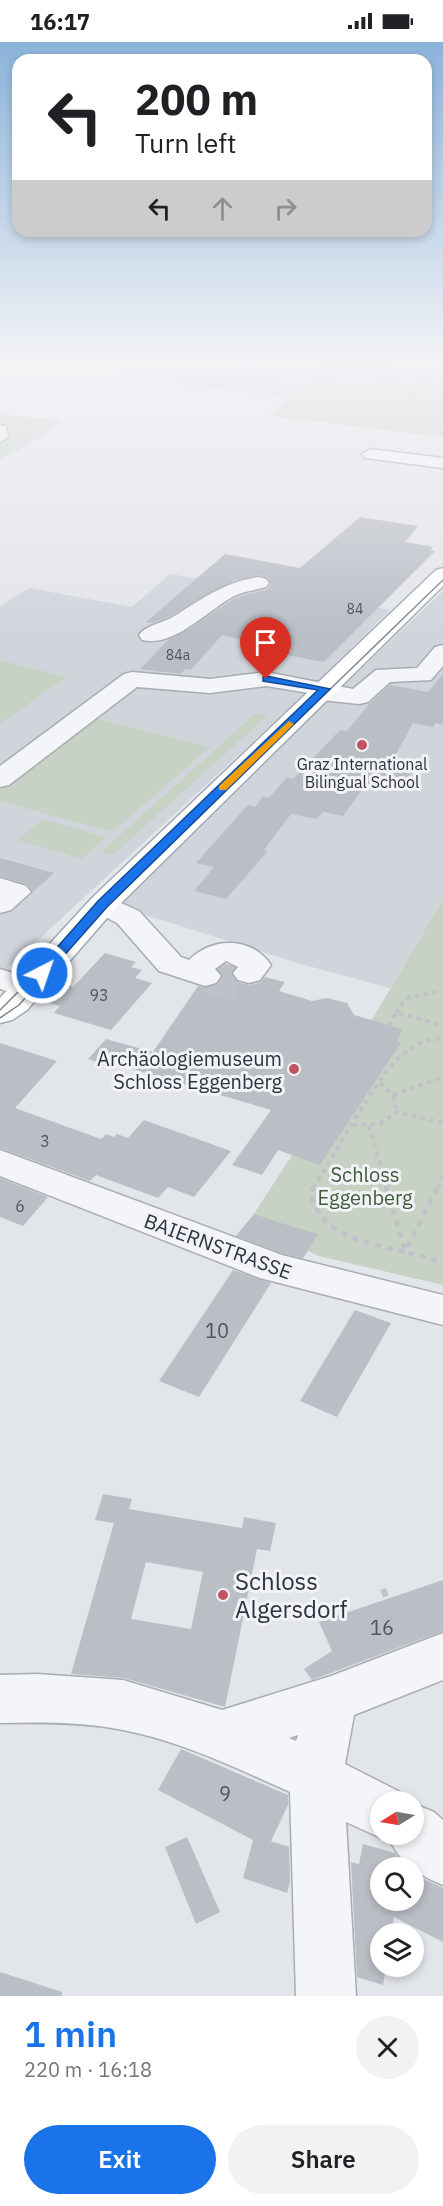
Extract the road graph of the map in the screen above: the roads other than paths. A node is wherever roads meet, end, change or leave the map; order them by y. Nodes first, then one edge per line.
1 (371, 454) dead end
2 (443, 463) edge
3 (443, 574) edge
4 (259, 583) dead end
5 (150, 634) dead end
6 (443, 652) edge
7 (323, 691) junction
8 (0, 779) edge
9 (0, 887) edge
10 (0, 904) edge
11 (103, 904) junction
12 (249, 973) dead end
13 (14, 983) edge
14 (0, 1013) edge
15 (0, 1162) edge
16 (443, 1310) edge
17 (443, 1656) edge
18 (0, 1700) edge
19 (331, 1700) junction
20 (222, 1736) junction
21 (316, 1777) junction
22 (370, 1805) edge
23 (424, 1841) edge
24 (443, 1857) edge
25 (326, 1996) edge

1 - 2 street
3 - 7 main road
4 - 5 street
6 - 7 street
7 - 8 street
7 - 11 main road
9 - 10 street
11 - 12 street
11 - 13 main road
13 - 14 main road
15 - 16 street, BAIERNSTRASSE
17 - 19 street
18 - 20 street
19 - 20 street
19 - 21 street
20 - 21 street
21 - 22 street
21 - 25 street
23 - 24 street

